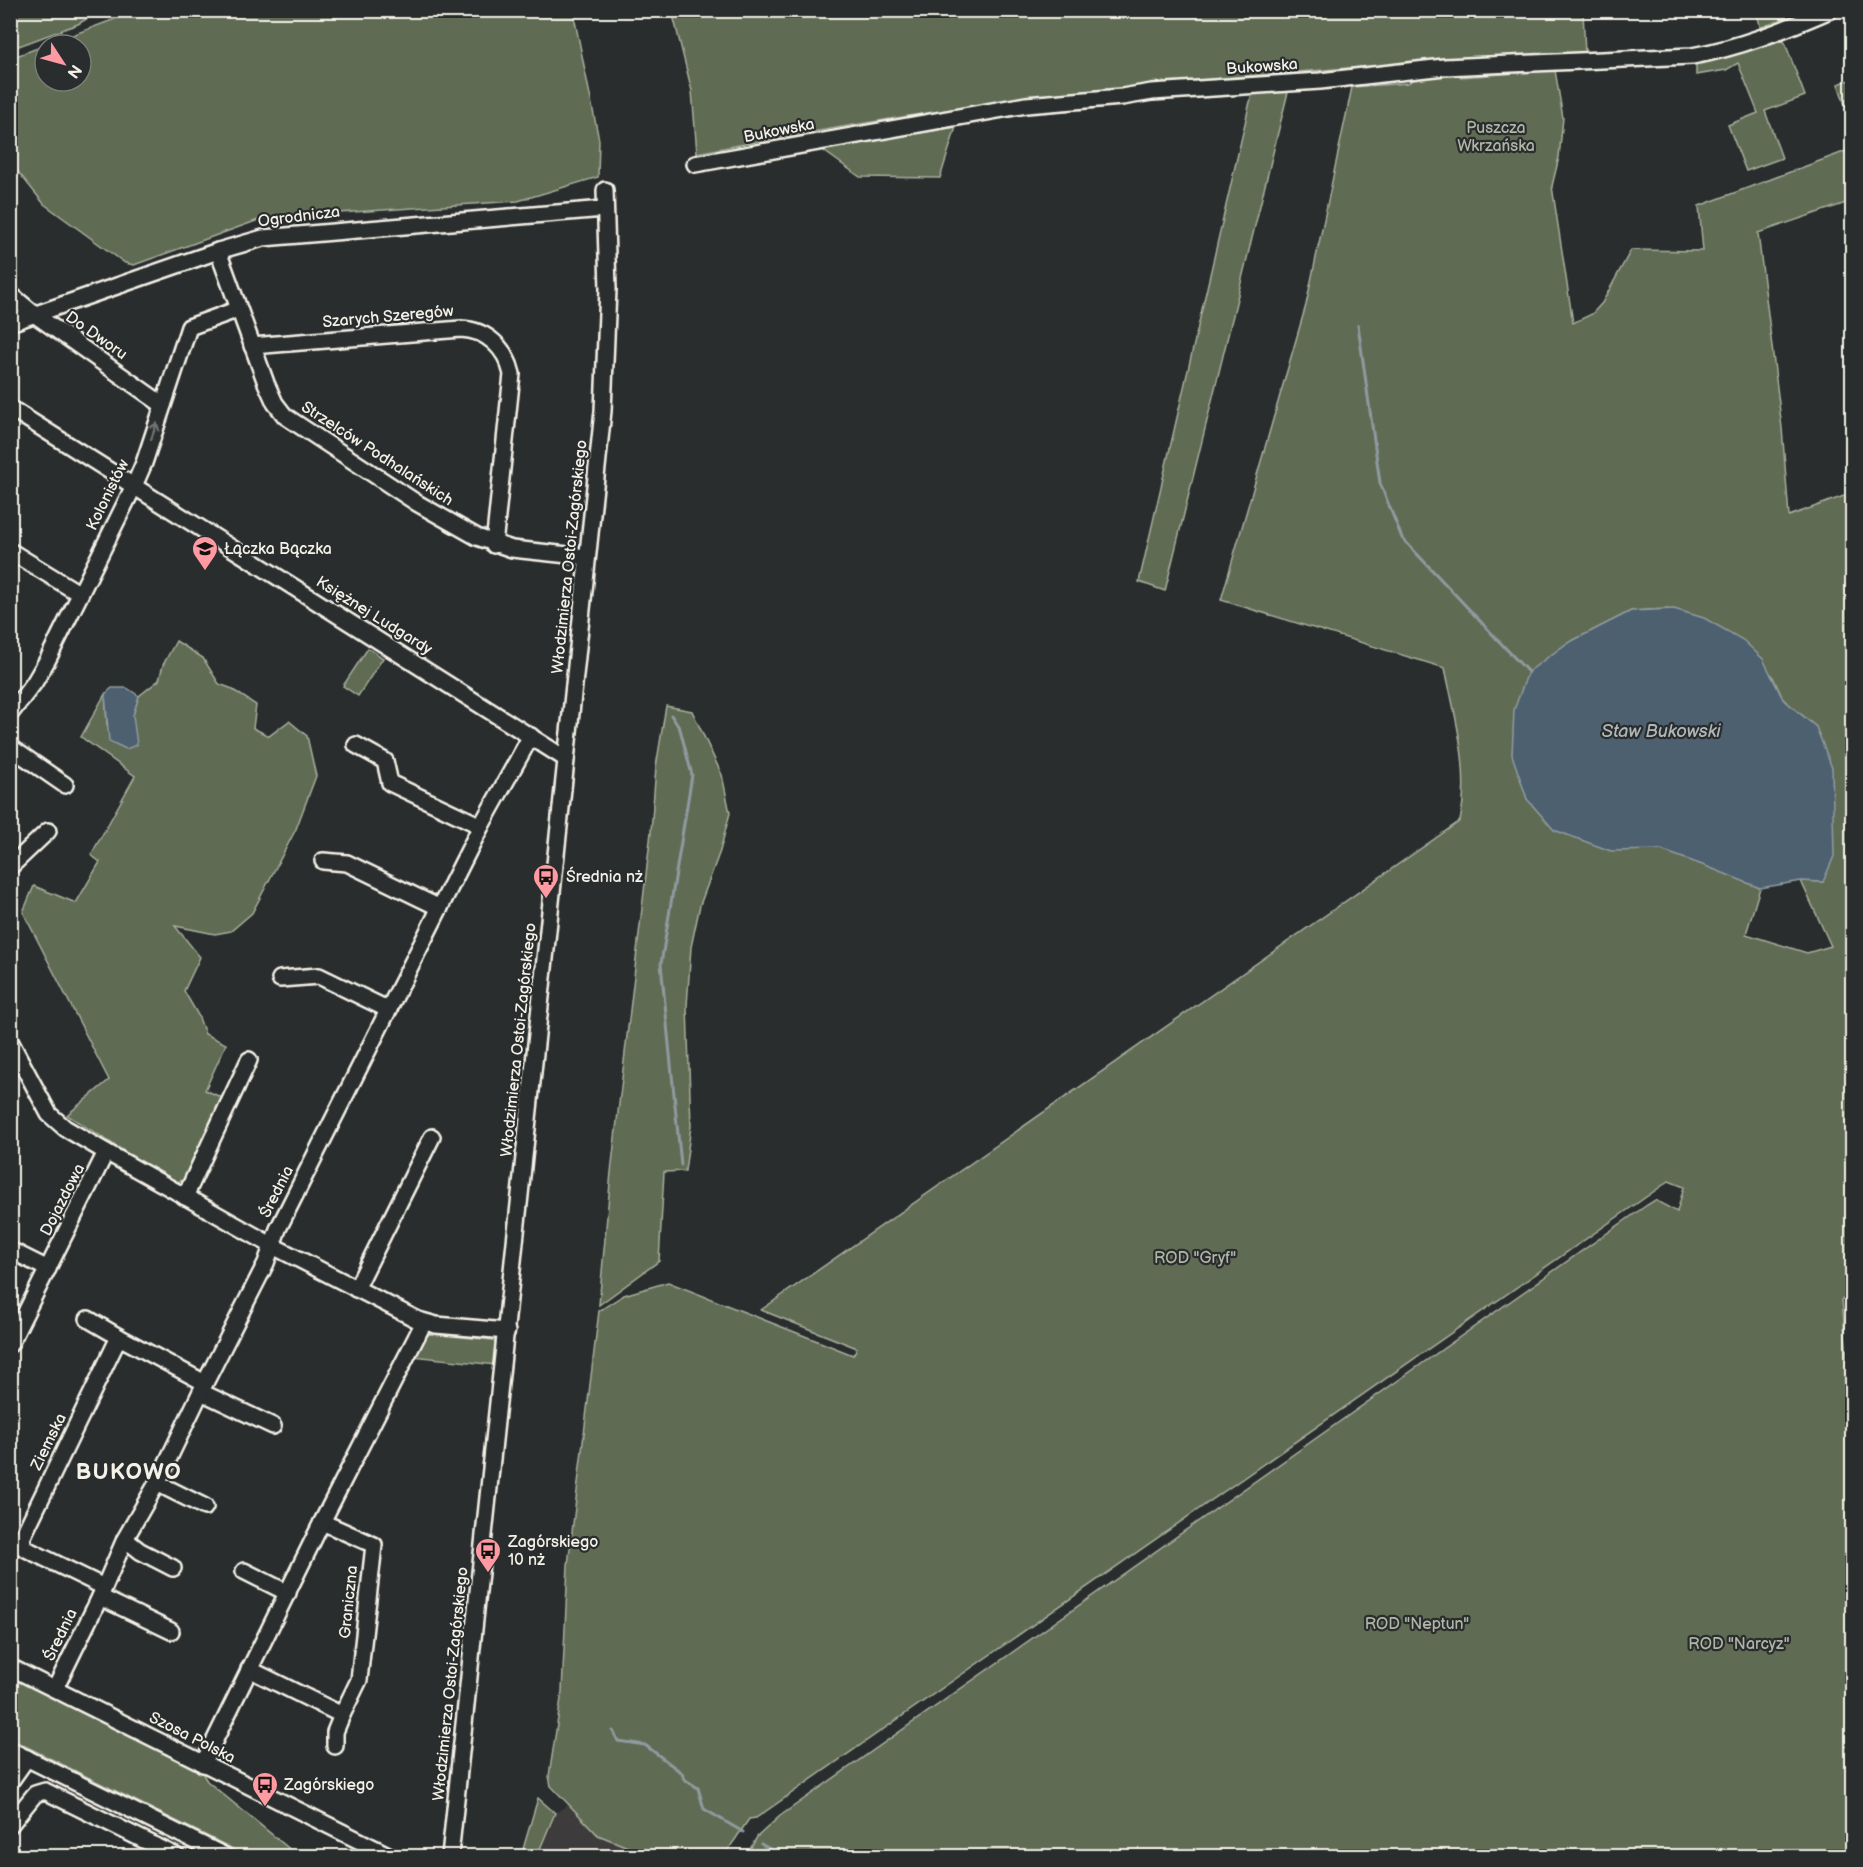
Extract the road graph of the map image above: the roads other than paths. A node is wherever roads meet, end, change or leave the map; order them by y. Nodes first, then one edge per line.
1 (1830, 10) edge
2 (695, 164) dead end
3 (605, 190) dead end
4 (604, 209) junction
5 (218, 250) junction
6 (10, 294) edge
7 (239, 309) junction
8 (34, 314) junction
9 (10, 323) edge
10 (252, 346) junction
11 (163, 405) junction
12 (10, 408) edge
13 (134, 486) junction
14 (494, 544) junction
15 (10, 551) edge
16 (587, 557) junction
17 (80, 594) junction
18 (16, 697) edge
19 (10, 714) edge
20 (531, 736) junction
21 (356, 745) dead end
22 (10, 747) edge
23 (566, 759) junction
24 (65, 785) dead end
25 (481, 826) junction
26 (48, 831) dead end
27 (322, 861) dead end
28 (10, 867) edge
29 (440, 908) junction
30 (280, 979) dead end
31 (389, 1010) junction
32 (10, 1041) edge
33 (249, 1060) dead end
34 (432, 1137) dead end
35 (106, 1152) junction
36 (185, 1197) junction
37 (273, 1246) junction
38 (10, 1250) edge
39 (48, 1269) junction
40 (356, 1288) junction
41 (88, 1319) dead end
42 (424, 1322) junction
43 (507, 1330) junction
44 (119, 1337) junction
45 (10, 1344) edge
46 (203, 1387) junction
47 (273, 1426) dead end
48 (157, 1483) junction
49 (205, 1507) dead end
50 (322, 1522) junction
51 (125, 1539) junction
52 (173, 1568) dead end
53 (244, 1571) dead end
54 (102, 1592) junction
55 (288, 1593) junction
56 (171, 1631) dead end
57 (10, 1668) edge
58 (249, 1669) junction
59 (55, 1689) junction
60 (342, 1715) junction
61 (335, 1746) dead end
62 (10, 1750) edge
63 (27, 1758) junction
64 (203, 1764) junction
65 (10, 1782) edge
66 (78, 1784) junction
67 (68, 1802) junction
68 (10, 1825) edge
69 (190, 1839) junction
70 (176, 1857) edge
71 (181, 1857) edge
72 (225, 1857) edge
73 (390, 1857) edge
74 (450, 1857) edge

1 - 2 street, Bukowska
3 - 4 street, Włodzimierza Ostoi-Zagórskiego
4 - 5 street, Ogrodnicza
4 - 16 street, Włodzimierza Ostoi-Zagórskiego
5 - 7 street, Strzelców Podhalańskich
5 - 8 street, Ogrodnicza
6 - 8 street, Do Dworu
7 - 10 street, Strzelców Podhalańskich
7 - 11 street, Kolonistów
8 - 9 street, Ogrodnicza
8 - 11 street, Do Dworu
10 - 14 street, Strzelców Podhalańskich
10 - 14 street, Szarych Szeregów
13 -> 11 street, Kolonistów
12 - 13 street, Księżnej Ludgardy
13 - 17 street, Kolonistów
13 - 20 street, Księżnej Ludgardy
14 - 16 street, Strzelców Podhalańskich
15 - 17 street
16 - 23 street, Włodzimierza Ostoi-Zagórskiego
17 - 18 street, Kolonistów
18 - 19 street, Kolonistów
20 - 23 street, Księżnej Ludgardy
20 - 25 street, Średnia
21 - 25 street
22 - 24 street
23 - 43 street, Włodzimierza Ostoi-Zagórskiego
25 - 29 street, Średnia
26 - 28 street
27 - 29 street
29 - 31 street, Średnia
30 - 31 street
31 - 37 street, Średnia
32 - 35 street
33 - 36 street
34 - 40 street
35 - 36 street, Dojazdowa
35 - 39 street, Dojazdowa
36 - 37 street, Dojazdowa
37 - 40 street, Dojazdowa
37 - 46 street, Średnia
38 - 39 street
39 - 45 street, Dojazdowa
40 - 42 street, Dojazdowa
41 - 44 street
42 - 43 street, Dojazdowa
42 - 50 street
43 - 74 street, Włodzimierza Ostoi-Zagórskiego
44 - 46 street
44 - 54 street, Ziemska
46 - 47 street
46 - 48 street, Średnia
48 - 49 street
48 - 51 street, Średnia
50 - 55 street
50 - 60 street, Graniczna
51 - 52 street
51 - 54 street, Średnia
53 - 55 street
54 - 56 street, Średnia
54 - 59 street, Średnia
55 - 58 street
57 - 59 street, Szosa Polska
58 - 60 street
58 - 64 street
59 - 64 street, Szosa Polska
60 - 61 street, Graniczna
62 - 63 street
63 - 65 street
63 - 66 street
64 - 73 street, Szosa Polska
66 - 67 street
66 - 69 street
67 - 68 street
67 - 70 street
69 - 71 street
69 - 72 street

